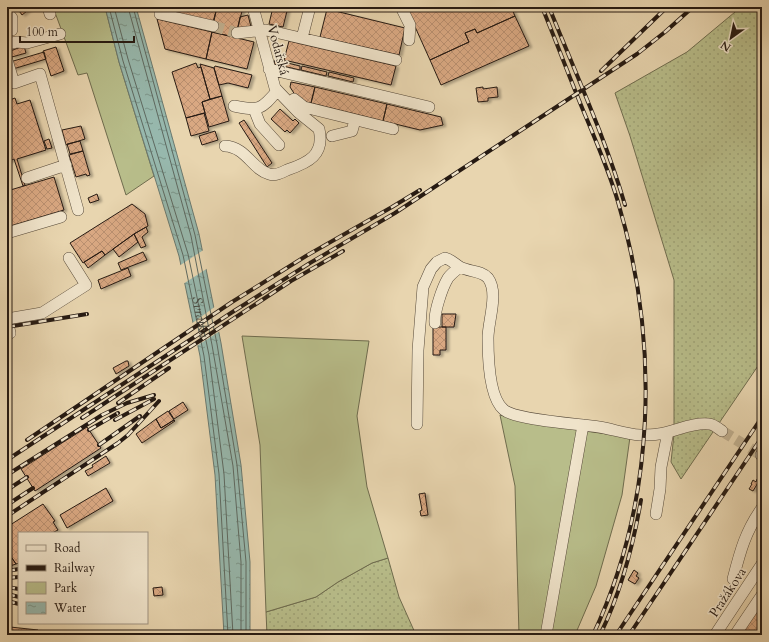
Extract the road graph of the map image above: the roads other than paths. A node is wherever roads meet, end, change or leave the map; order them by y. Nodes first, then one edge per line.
1 (253, 7) edge
2 (310, 7) edge
3 (401, 7) edge
4 (160, 11) dead end
5 (7, 12) edge
6 (213, 26) tunnel mouth
7 (259, 29) junction
8 (12, 30) dead end
9 (237, 33) tunnel mouth
10 (60, 34) dead end
11 (302, 38) junction
12 (409, 40) dead end
13 (7, 44) edge
14 (7, 60) edge
15 (396, 60) dead end
16 (269, 68) junction
17 (10, 85) edge
18 (276, 88) junction
19 (234, 106) dead end
20 (429, 107) dead end
21 (254, 109) junction
22 (355, 120) junction
23 (393, 129) dead end
24 (332, 136) dead end
25 (279, 145) dead end
26 (226, 146) dead end
27 (66, 165) junction
28 (27, 178) dead end
29 (78, 210) dead end
30 (61, 216) dead end
31 (7, 232) edge
32 (69, 258) dead end
33 (460, 267) junction
34 (7, 319) edge
35 (435, 324) dead end
36 (7, 334) edge
37 (417, 424) dead end
38 (583, 425) junction
39 (722, 430) tunnel mouth
40 (668, 432) junction
41 (762, 508) edge
42 (656, 514) dead end
43 (762, 564) edge
44 (733, 579) dead end
45 (762, 595) edge
46 (546, 635) edge
47 (715, 635) edge
48 (735, 635) edge

1 - 7 street, Vodařská
2 - 11 street
3 - 12 street
4 - 6 street
5 - 8 street
7 - 9 street
7 - 11 street
7 - 16 street, Vodařská
10 - 13 street
11 - 15 street
14 - 17 street
16 - 18 street, Vodařská
16 - 20 street
17 - 27 street
18 - 21 street
18 - 22 street
18 - 26 street, Vodařská
19 - 21 street
21 - 25 street
22 - 23 street
22 - 24 street
27 - 28 street
27 - 29 street
30 - 31 street
32 - 34 street
33 - 35 street
33 - 37 street
33 - 38 street
34 - 36 street
38 - 40 street
38 - 46 street
39 - 40 street
40 - 42 street
41 - 44 street
43 - 47 street, Pražákova
45 - 48 street

